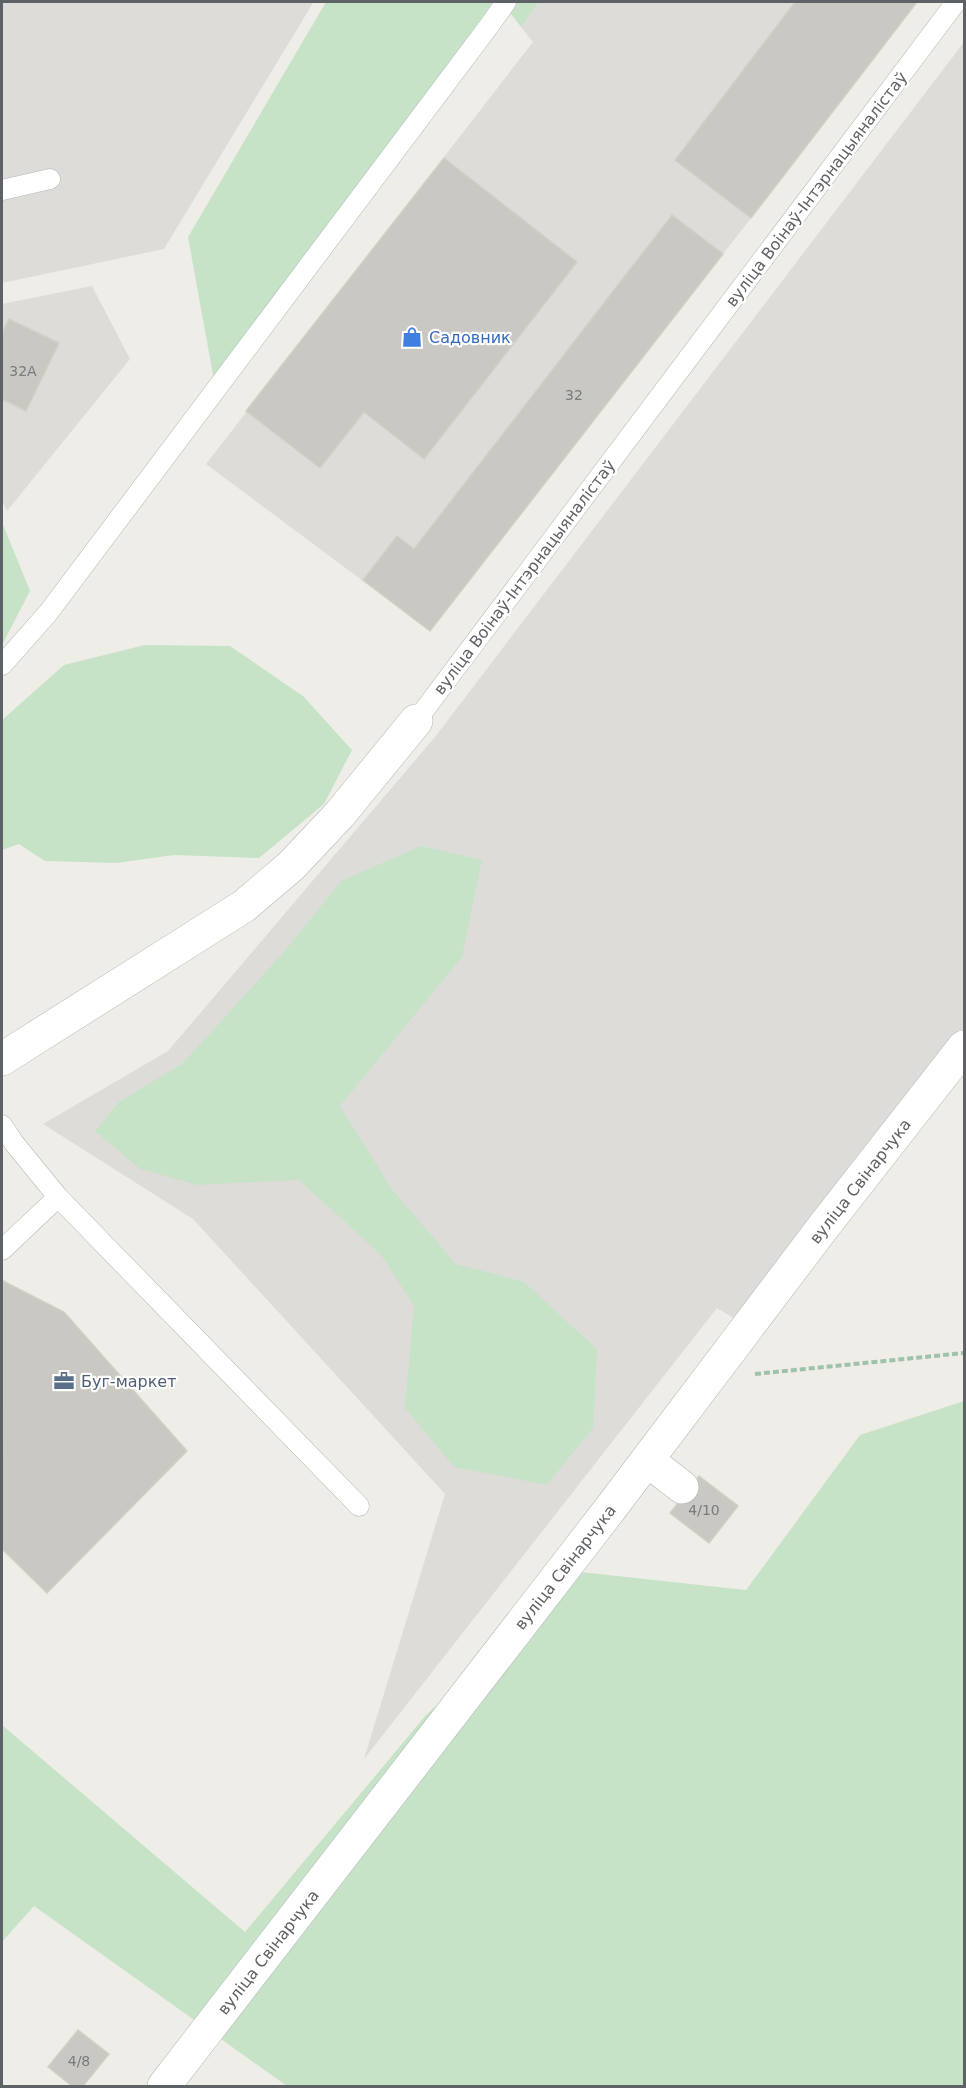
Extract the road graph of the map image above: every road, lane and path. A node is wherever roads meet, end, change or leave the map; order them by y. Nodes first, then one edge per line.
1 (506, 2) edge
2 (956, 2) edge
3 (50, 179) dead end
4 (2, 190) edge
5 (2, 665) edge
6 (416, 721) joint
7 (964, 1047) edge
8 (2, 1059) edge
9 (2, 1125) edge
10 (58, 1197) junction
11 (2, 1250) edge
12 (964, 1353) edge
13 (710, 1378) junction
14 (647, 1460) junction
15 (682, 1487) dead end
16 (359, 1506) dead end
17 (164, 2086) edge

1 - 5 lane
2 - 6 lane, вуліца Воінаў-Інтэрнацыяналістаў
3 - 4 lane
6 - 8 street, вуліца Воінаў-Інтэрнацыяналістаў
7 - 13 street, вуліца Свінарчука
9 - 10 lane
10 - 11 lane
10 - 16 lane
12 - 13 path
13 - 14 street, вуліца Свінарчука
14 - 15 street
14 - 17 street, вуліца Свінарчука

